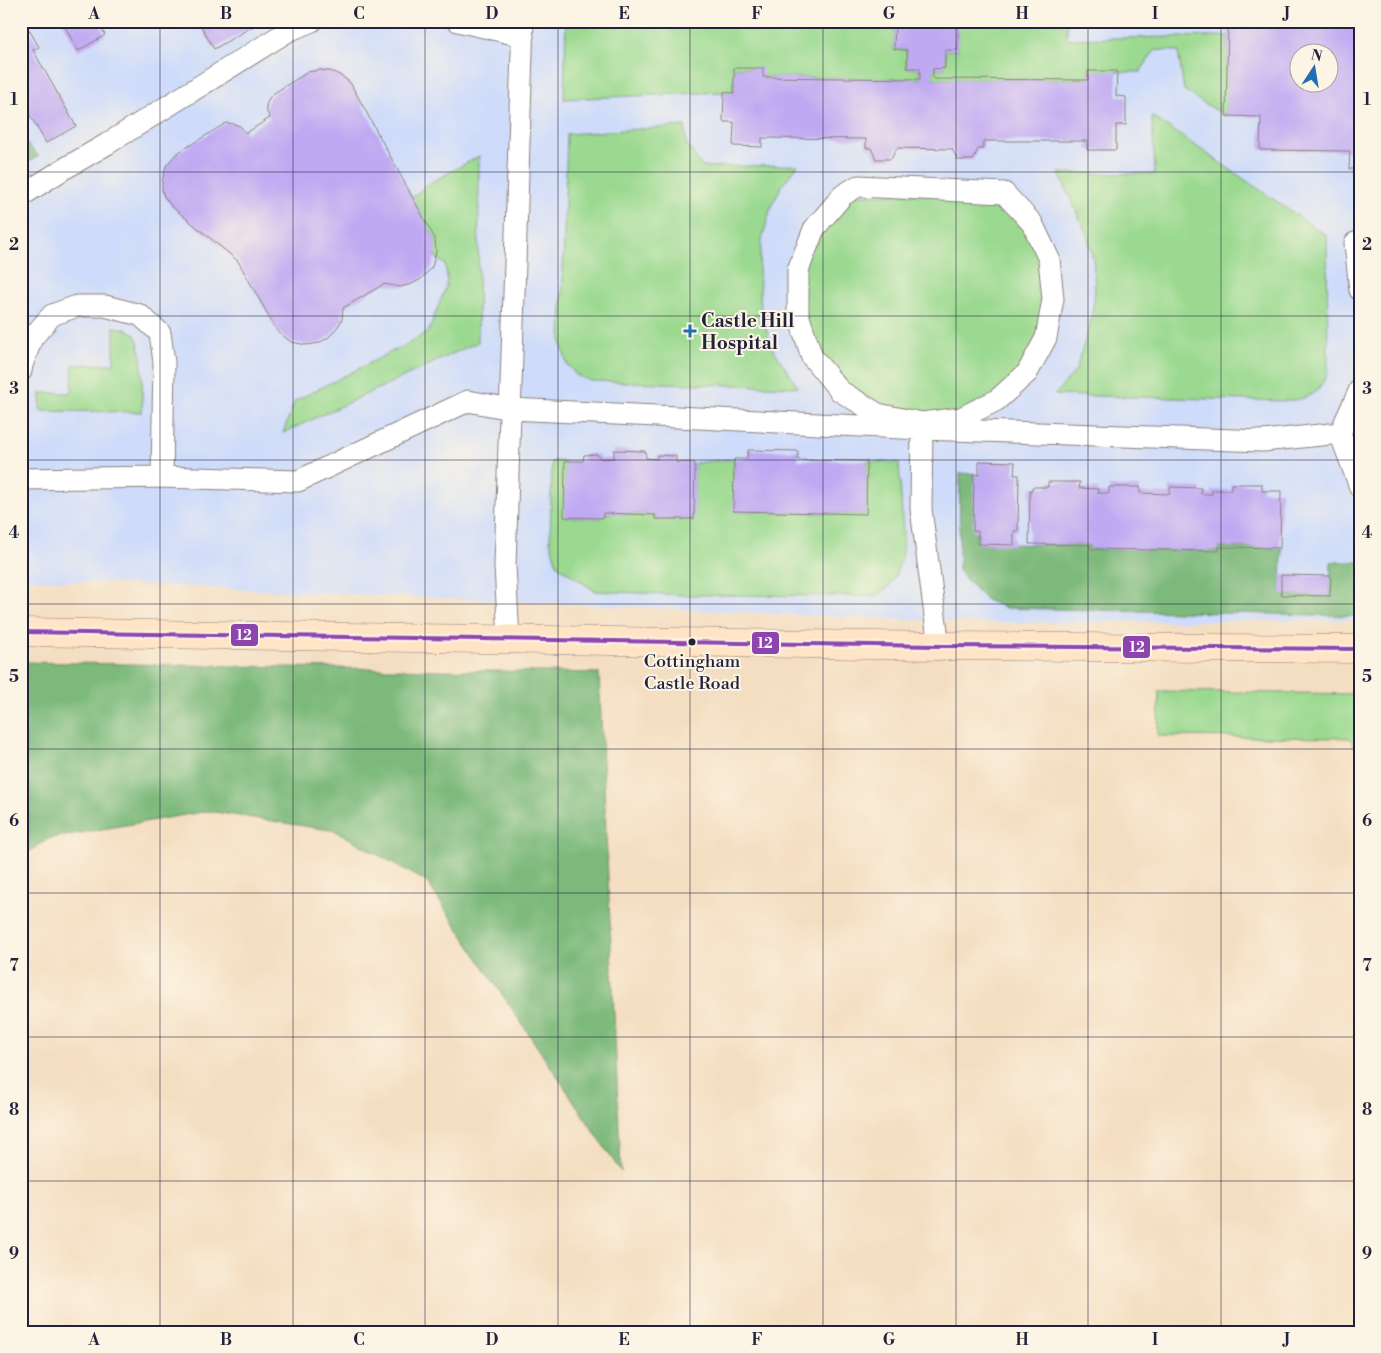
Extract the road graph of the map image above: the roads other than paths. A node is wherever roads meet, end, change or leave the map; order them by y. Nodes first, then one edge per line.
1 (312, 21) edge
2 (458, 21) edge
3 (523, 29) edge
4 (21, 196) edge
5 (1355, 243) dead end
6 (1360, 290) edge
7 (21, 370) edge
8 (1360, 389) edge
9 (511, 408) junction
10 (922, 426) junction
11 (1340, 433) junction
12 (162, 477) junction
13 (21, 479) edge
14 (1360, 487) edge
15 (21, 632) edge
16 (509, 640) junction
17 (939, 646) junction
18 (1360, 649) edge

1 - 4 lane
2 - 3 lane
3 - 9 lane
5 - 6 lane
7 - 12 lane
8 - 11 lane
9 - 10 lane
9 - 12 lane
9 - 16 lane
10 - 10 lane
10 - 11 lane
10 - 17 lane
11 - 14 lane
12 - 13 lane
15 - 16 street
16 - 17 street
17 - 18 street

